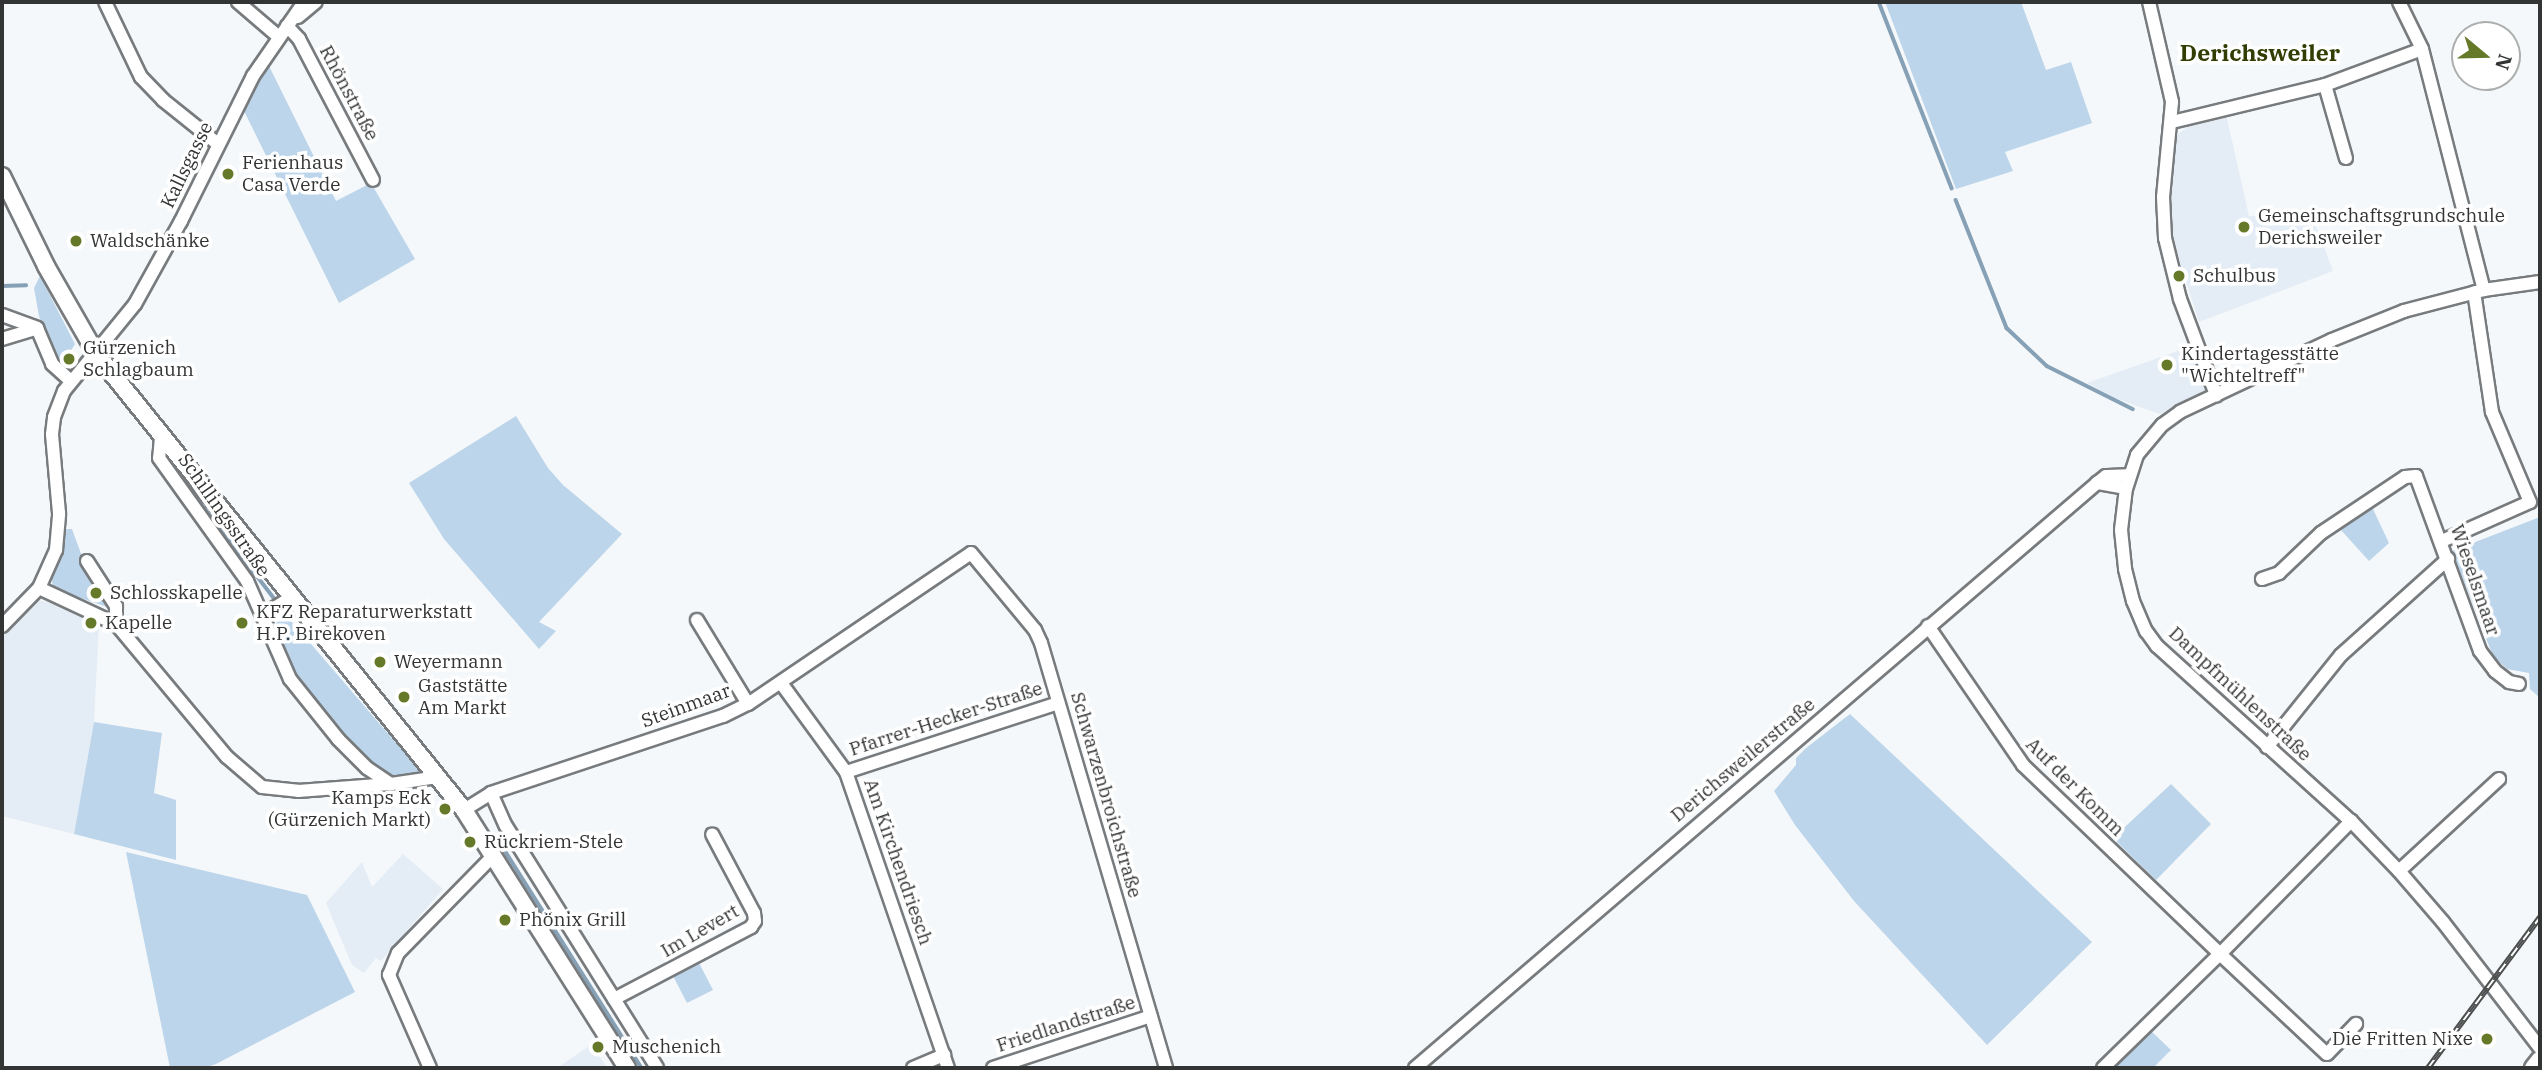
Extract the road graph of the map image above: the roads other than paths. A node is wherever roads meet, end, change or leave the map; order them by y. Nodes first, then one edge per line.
1 (105, 2) edge
2 (238, 2) edge
3 (304, 2) edge
4 (316, 2) edge
5 (2148, 2) edge
6 (2399, 2) edge
7 (283, 31) junction
8 (2422, 49) junction
9 (2325, 85) junction
10 (2172, 122) junction
11 (218, 144) junction
12 (2346, 158) dead end
13 (2, 176) edge
14 (373, 180) dead end
15 (2540, 282) edge
16 (2479, 291) junction
17 (2, 315) edge
18 (34, 324) junction
19 (2, 338) edge
20 (97, 355) junction
21 (71, 381) junction
22 (2216, 395) junction
23 (161, 438) junction
24 (2127, 482) junction
25 (2442, 541) junction
26 (971, 553) joint
27 (2448, 559) junction
28 (87, 561) dead end
29 (2262, 579) dead end
30 (39, 588) junction
31 (290, 598) junction
32 (263, 615) junction
33 (697, 620) dead end
34 (116, 624) junction
35 (1928, 625) junction
36 (2, 626) edge
37 (781, 683) junction
38 (2519, 684) dead end
39 (747, 704) junction
40 (1058, 704) junction
41 (2267, 747) junction
42 (846, 772) junction
43 (438, 777) junction
44 (2499, 779) dead end
45 (391, 784) junction
46 (491, 793) junction
47 (464, 810) junction
48 (2351, 821) junction
49 (712, 834) dead end
50 (494, 855) junction
51 (2399, 871) junction
52 (2220, 954) junction
53 (614, 999) junction
54 (1151, 1016) junction
55 (2356, 1024) dead end
56 (2540, 1048) edge
57 (944, 1055) junction
58 (2540, 1059) edge
59 (430, 1068) edge
60 (627, 1068) edge
61 (657, 1068) edge
62 (913, 1068) edge
63 (948, 1068) edge
64 (993, 1068) edge
65 (1166, 1068) edge
66 (1415, 1068) edge
67 (2103, 1068) edge
68 (2533, 1068) edge

1 - 11 street
2 - 7 street, Rhönstraße
3 - 7 street, Kallsgasse
4 - 7 street
5 - 10 street
6 - 8 street
7 - 11 street, Kallsgasse
7 - 14 street, Rhönstraße
8 - 9 street
8 - 16 street
9 - 10 street
9 - 12 street
10 - 22 street
11 - 20 street, Kallsgasse
13 - 20 main road, Schillingsstraße
15 - 16 street, Dampfmühlenstraße
16 - 22 street, Dampfmühlenstraße
16 - 25 street
17 - 18 street
18 - 19 street
18 - 21 street
20 - 21 street, Kallsgasse
20 - 23 main road, Schillingsstraße
21 - 30 street, Kallsgasse
22 - 24 street, Dampfmühlenstraße
23 - 31 main road, Schillingsstraße
23 - 32 street, Schillingsstraße
24 - 35 street, Derichsweilerstraße
24 - 41 street, Dampfmühlenstraße
25 - 27 street, Wieselsmaar
25 - 29 street, Wieselsmaar
26 - 37 street, Steinmaar
26 - 40 street, Schwarzenbroichstraße
27 - 38 street, Wieselsmaar
27 - 41 street
28 - 34 street
30 - 34 street
30 - 36 street
31 - 32 street
31 - 43 main road, Schillingsstraße
32 - 45 street, Schillingsstraße
33 - 39 street
34 - 45 street
35 - 52 street, Auf der Komm
35 - 66 street, Derichsweilerstraße
37 - 39 street, Steinmaar
37 - 42 street, Am Kirchendriesch
39 - 46 street, Steinmaar
40 - 42 street, Pfarrer-Hecker-Straße
40 - 54 street, Schwarzenbroichstraße
41 - 48 street, Dampfmühlenstraße
42 - 57 street, Am Kirchendriesch
43 - 45 street
43 - 47 main road, Schillingsstraße
44 - 51 street
46 - 47 street, Steinmaar
46 - 53 street
47 - 50 main road, Schillingsstraße
48 - 51 street, Dampfmühlenstraße
48 - 52 street
49 - 53 street, Im Levert
50 - 59 street
50 - 60 main road, Schillingsstraße
51 - 56 street, Dampfmühlenstraße
52 - 55 street, Auf der Komm
52 - 67 street
53 - 61 street
54 - 64 street, Friedlandstraße
54 - 65 street, Schwarzenbroichstraße
57 - 62 street
57 - 63 street, Am Kirchendriesch
58 - 68 main road

